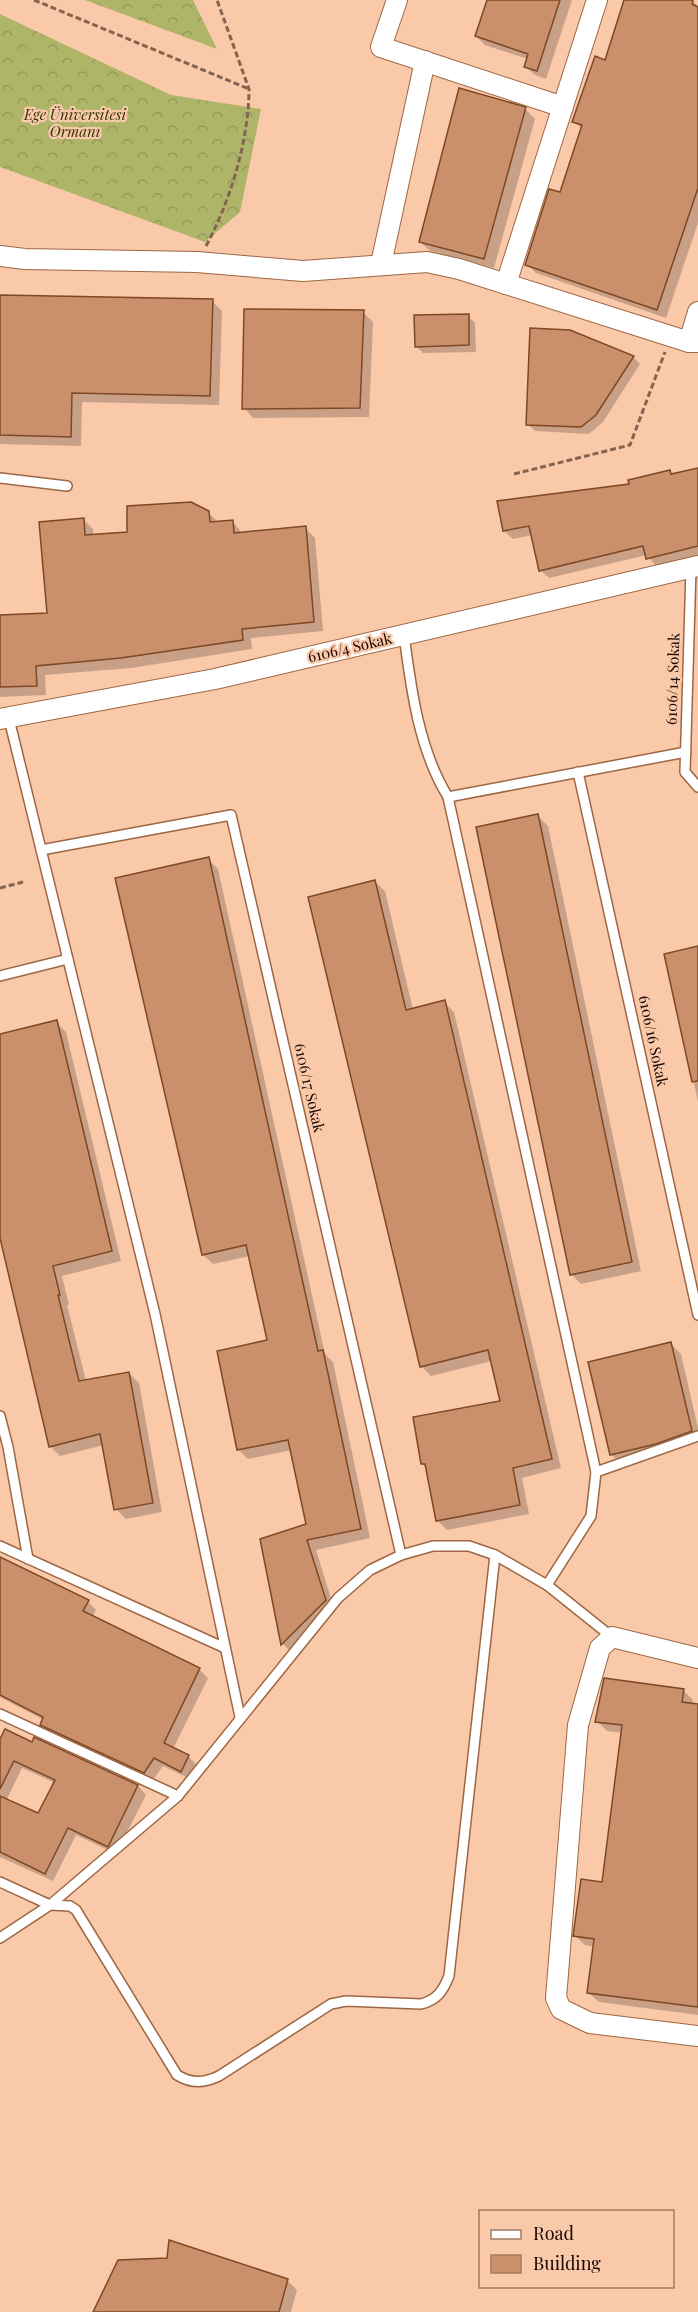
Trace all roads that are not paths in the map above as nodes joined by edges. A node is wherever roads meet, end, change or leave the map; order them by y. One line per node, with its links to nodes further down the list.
1 (397, 0): 3 (street)
2 (597, 0): 4 (street)
3 (425, 61): 4 (street); 6 (street)
4 (563, 107): 7 (street)
5 (0, 256): 6 (street)
6 (381, 264): 7 (street)
7 (506, 284): 9 (street)
8 (698, 312): 9 (street)
9 (686, 340)
10 (0, 478): 11 (lane)
11 (67, 486)
12 (694, 567): 13 (street, 6106/4 Sokak); 15 (lane, 6106/14 Sokak)
13 (404, 635): 14 (street, 6106/4 Sokak); 18 (lane)
14 (4, 719): 19 (lane)
15 (686, 752): 16 (lane); 17 (lane, 6106/14 Sokak)
16 (578, 772): 18 (lane); 22 (lane, 6106/16 Sokak)
17 (698, 787)
18 (448, 797): 25 (lane)
19 (41, 850): 20 (lane); 27 (lane, 6106/17 Sokak)
20 (68, 959): 21 (lane); 32 (lane)
21 (0, 976)
22 (698, 1315)
23 (0, 1416): 29 (lane)
24 (698, 1436): 25 (lane)
25 (596, 1472): 30 (lane)
26 (0, 1546): 29 (lane)
27 (401, 1555): 28 (lane); 35 (lane)
28 (495, 1555): 30 (lane); 38 (lane)
29 (28, 1559): 32 (lane)
30 (547, 1585): 31 (lane)
31 (612, 1637): 33 (street); 40 (street)
32 (225, 1648): 35 (lane)
33 (698, 1658)
34 (0, 1714): 36 (lane)
35 (240, 1717): 36 (lane)
36 (178, 1796): 38 (lane)
37 (0, 1882): 38 (lane)
38 (50, 1905): 39 (lane)
39 (0, 1938)
40 (698, 2036)

